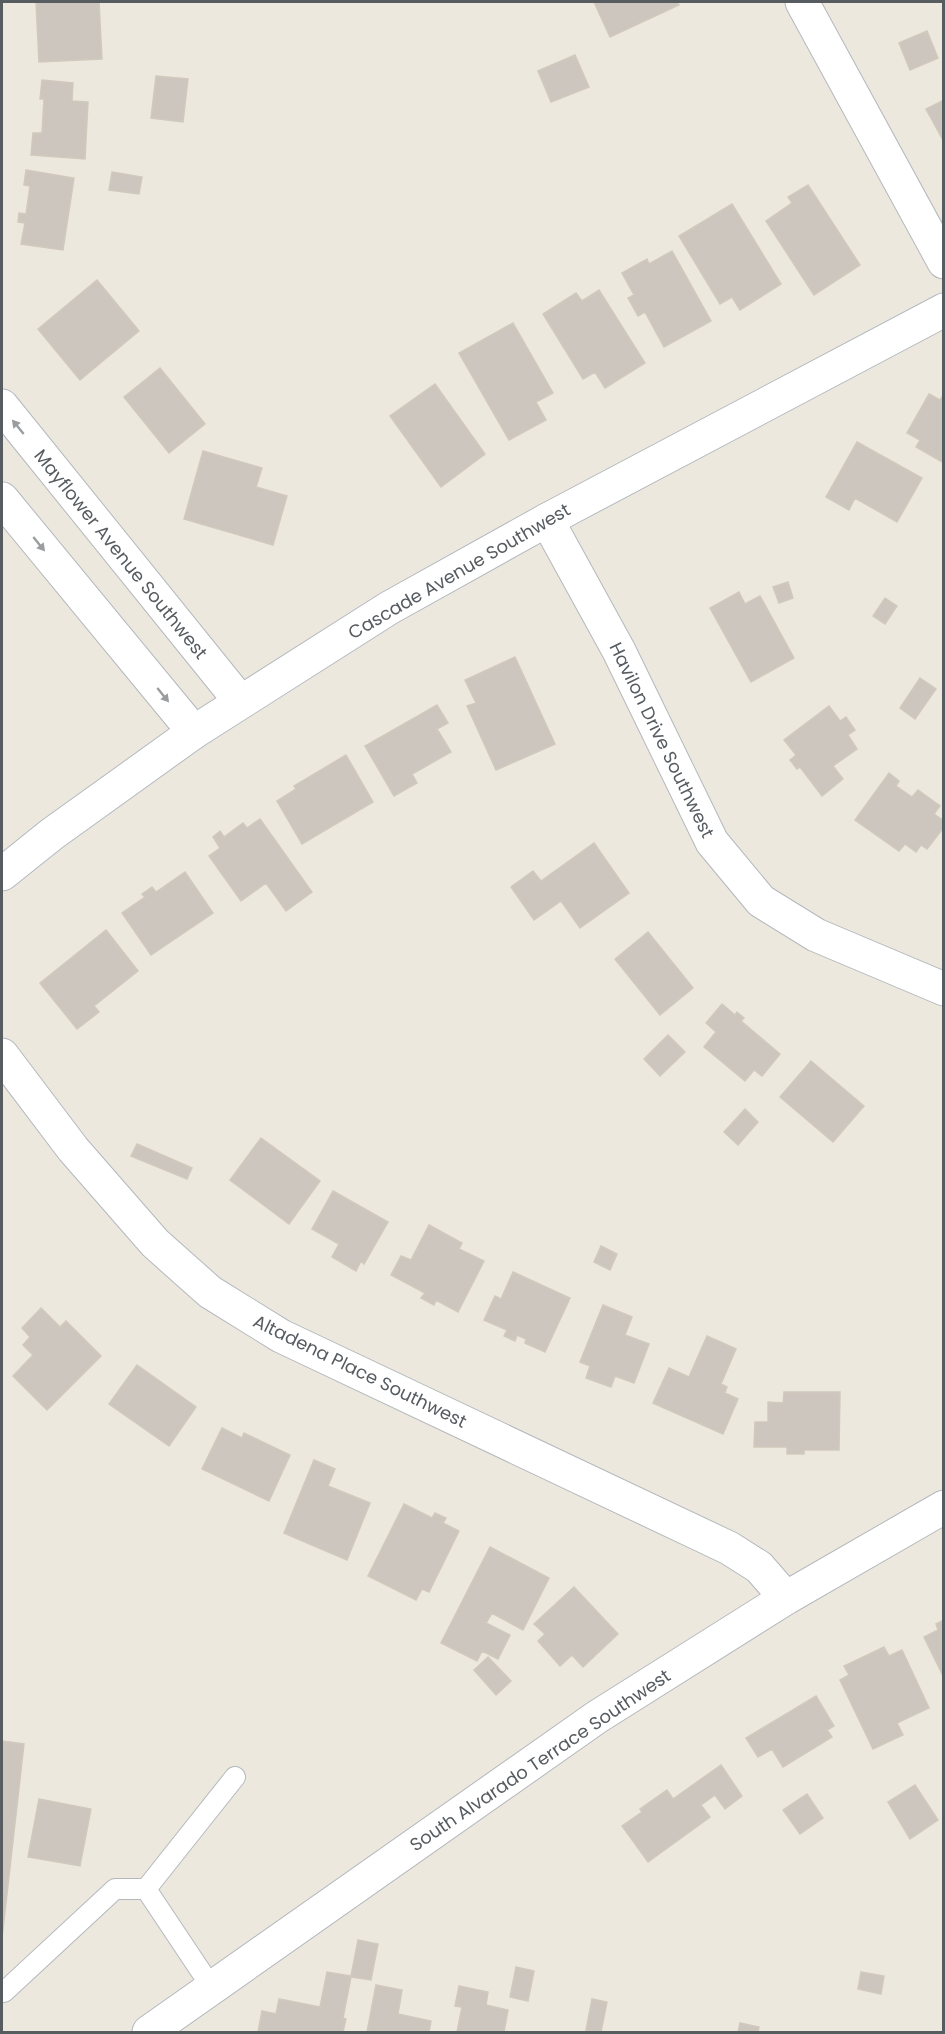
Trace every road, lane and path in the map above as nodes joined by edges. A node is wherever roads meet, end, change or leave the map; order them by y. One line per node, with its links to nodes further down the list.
1 (802, 2): 2 (street)
2 (944, 262)
3 (944, 310): 6 (street, Cascade Avenue Southwest)
4 (2, 406): 7 (street, Mayflower Avenue Southwest, one-way to 4)
5 (2, 499): 8 (street, one-way to 8)
6 (547, 520): 7 (street, Cascade Avenue Southwest); 10 (street, Havilon Drive Southwest)
7 (240, 701): 8 (street, Cascade Avenue Southwest)
8 (194, 732): 9 (street, Cascade Avenue Southwest)
9 (2, 874)
10 (944, 989)
11 (2, 1055): 13 (street, Altadena Place Southwest)
12 (944, 1507): 13 (street, South Alvarado Terrace Southwest)
13 (786, 1598): 16 (street, South Alvarado Terrace Southwest)
14 (235, 1777): 15 (lane)
15 (146, 1889): 16 (lane); 17 (lane)
16 (212, 1988): 18 (street, South Alvarado Terrace Southwest)
17 (2, 1992)
18 (149, 2032)

